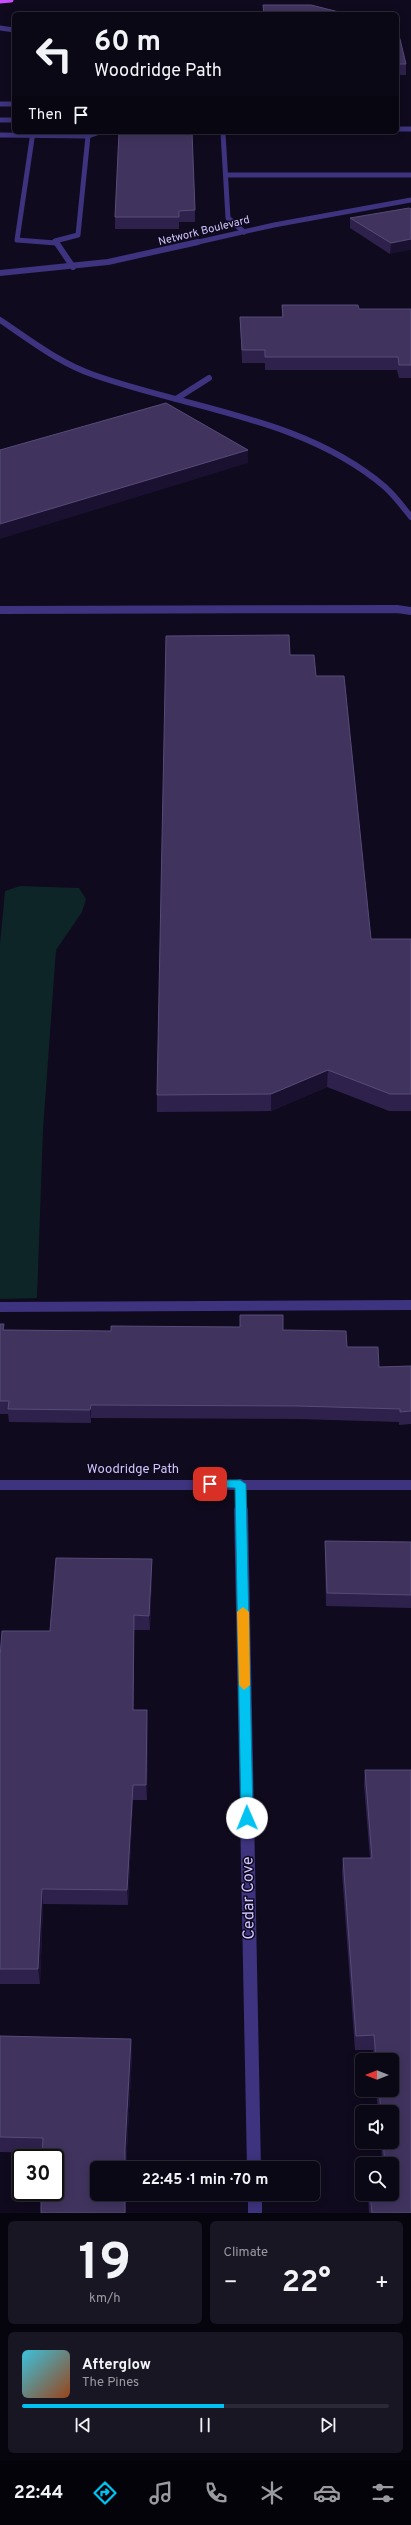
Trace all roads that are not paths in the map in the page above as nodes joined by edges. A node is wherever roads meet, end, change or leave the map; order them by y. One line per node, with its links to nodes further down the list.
1 (11, 0): 2 (main road)
2 (0, 1)
3 (0, 28): 4 (street)
4 (12, 30)
5 (0, 104): 6 (street)
6 (12, 104)
7 (0, 120): 8 (street)
8 (12, 120)
9 (399, 129): 10 (street)
10 (411, 129)
11 (33, 134): 14 (street); 15 (street); 20 (street)
12 (94, 134): 15 (street)
13 (223, 134): 16 (street)
14 (0, 135)
15 (88, 136): 20 (street)
16 (226, 175): 17 (street); 19 (street)
17 (411, 175)
18 (411, 200): 19 (street, Network Boulevard)
19 (244, 232): 21 (street, Network Boulevard)
20 (55, 241): 21 (street)
21 (73, 267): 22 (street, Network Boulevard)
22 (0, 273)
23 (0, 320): 25 (street)
24 (209, 378): 25 (street)
25 (176, 399): 26 (street)
26 (411, 517)
27 (0, 610): 28 (street)
28 (411, 611)
29 (411, 1304): 30 (street)
30 (0, 1307)
31 (240, 1484): 32 (street, Woodridge Path); 33 (street, Woodridge Path); 34 (street, Cedar Cove)
32 (0, 1485)
33 (411, 1485)
34 (254, 2161)
35 (255, 2201): 36 (street)
36 (255, 2213)

